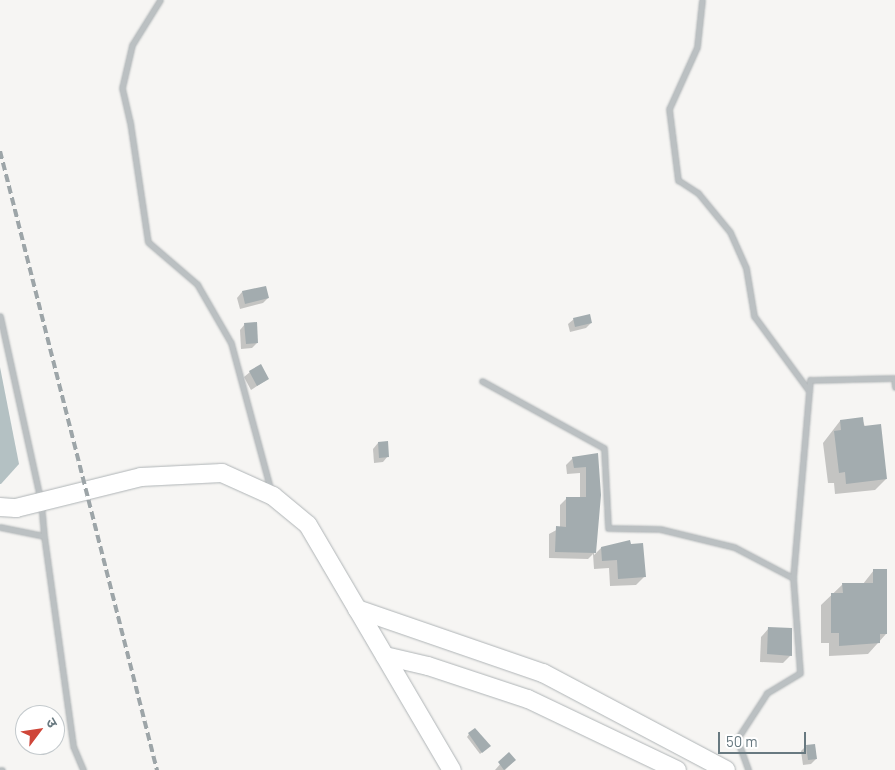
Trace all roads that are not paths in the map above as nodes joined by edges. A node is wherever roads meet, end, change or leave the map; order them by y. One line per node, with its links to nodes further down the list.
1 (160, 0): 7 (street)
2 (702, 0): 6 (street)
3 (0, 316): 8 (street)
4 (482, 381): 12 (street)
5 (895, 387): 6 (street)
6 (809, 391): 12 (street)
7 (273, 496): 8 (main road); 13 (main road)
8 (42, 502): 9 (main road); 11 (street)
9 (0, 507)
10 (0, 527): 11 (street)
11 (44, 536): 15 (street)
12 (793, 578): 19 (street)
13 (357, 608): 14 (main road); 18 (main road)
14 (384, 656): 16 (main road); 17 (main road)
15 (83, 770)
16 (452, 770)
17 (677, 770)
18 (726, 770)
19 (748, 770)

